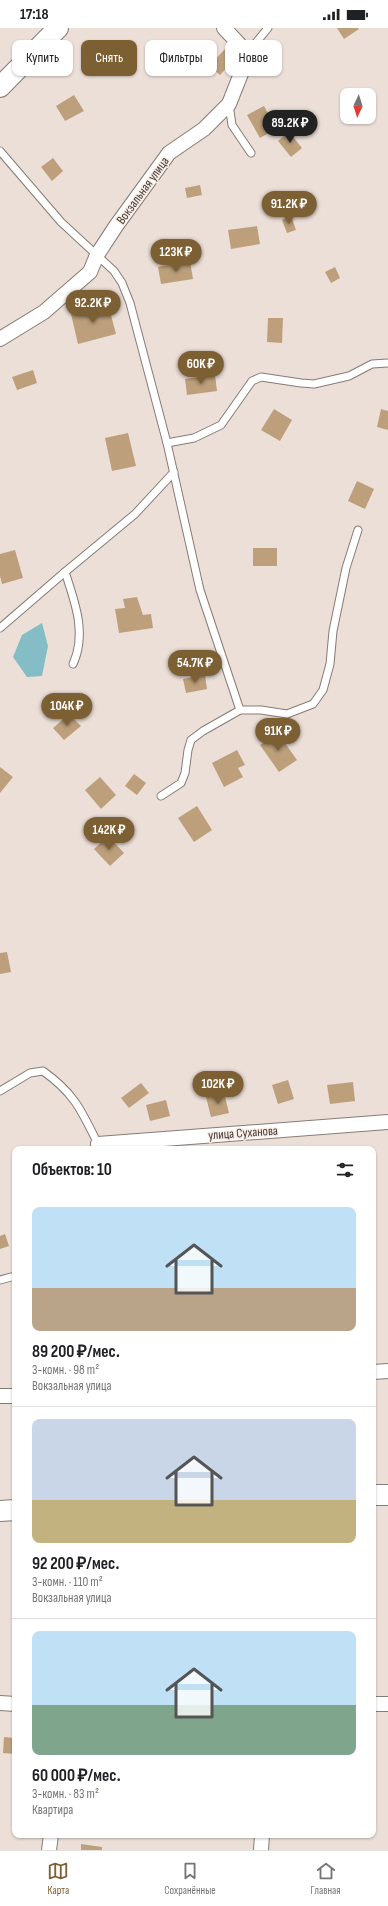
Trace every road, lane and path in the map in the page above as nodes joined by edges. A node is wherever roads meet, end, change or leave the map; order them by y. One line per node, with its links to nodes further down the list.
1 (58, 28): 7 (main road)
2 (224, 28): 4 (street)
3 (268, 28): 5 (lane)
4 (235, 40)
5 (258, 40)
6 (240, 76): 8 (street, Вокзальная улица)
7 (0, 87)
8 (228, 104): 10 (lane); 11 (street, Вокзальная улица)
9 (0, 151): 11 (lane)
10 (251, 153)
11 (98, 255): 12 (street, Вокзальная улица); 14 (lane)
12 (0, 339)
13 (388, 363): 14 (lane)
14 (167, 443): 15 (lane)
15 (174, 472): 17 (lane); 20 (lane)
16 (358, 530): 20 (lane)
17 (65, 572): 18 (lane); 19 (lane)
18 (0, 628)
19 (73, 664)
20 (240, 710): 21 (lane)
21 (161, 796)
22 (0, 1091): 24 (lane)
23 (388, 1122): 25 (street, улица Суханова)
24 (98, 1146)
25 (110, 1146)
26 (12, 1277): 27 (lane)
27 (0, 1280)
28 (388, 1371): 29 (street)
29 (376, 1372)
30 (0, 1396): 31 (street)
31 (12, 1396)
32 (388, 1495): 33 (main road)
33 (376, 1496)
34 (0, 1510): 35 (main road)
35 (12, 1510)
36 (0, 1703): 37 (street)
37 (12, 1704)
38 (376, 1704): 39 (street)
39 (388, 1704)
40 (51, 1838): 42 (street)
41 (262, 1838): 43 (street)
42 (49, 1850)
43 (261, 1850)

